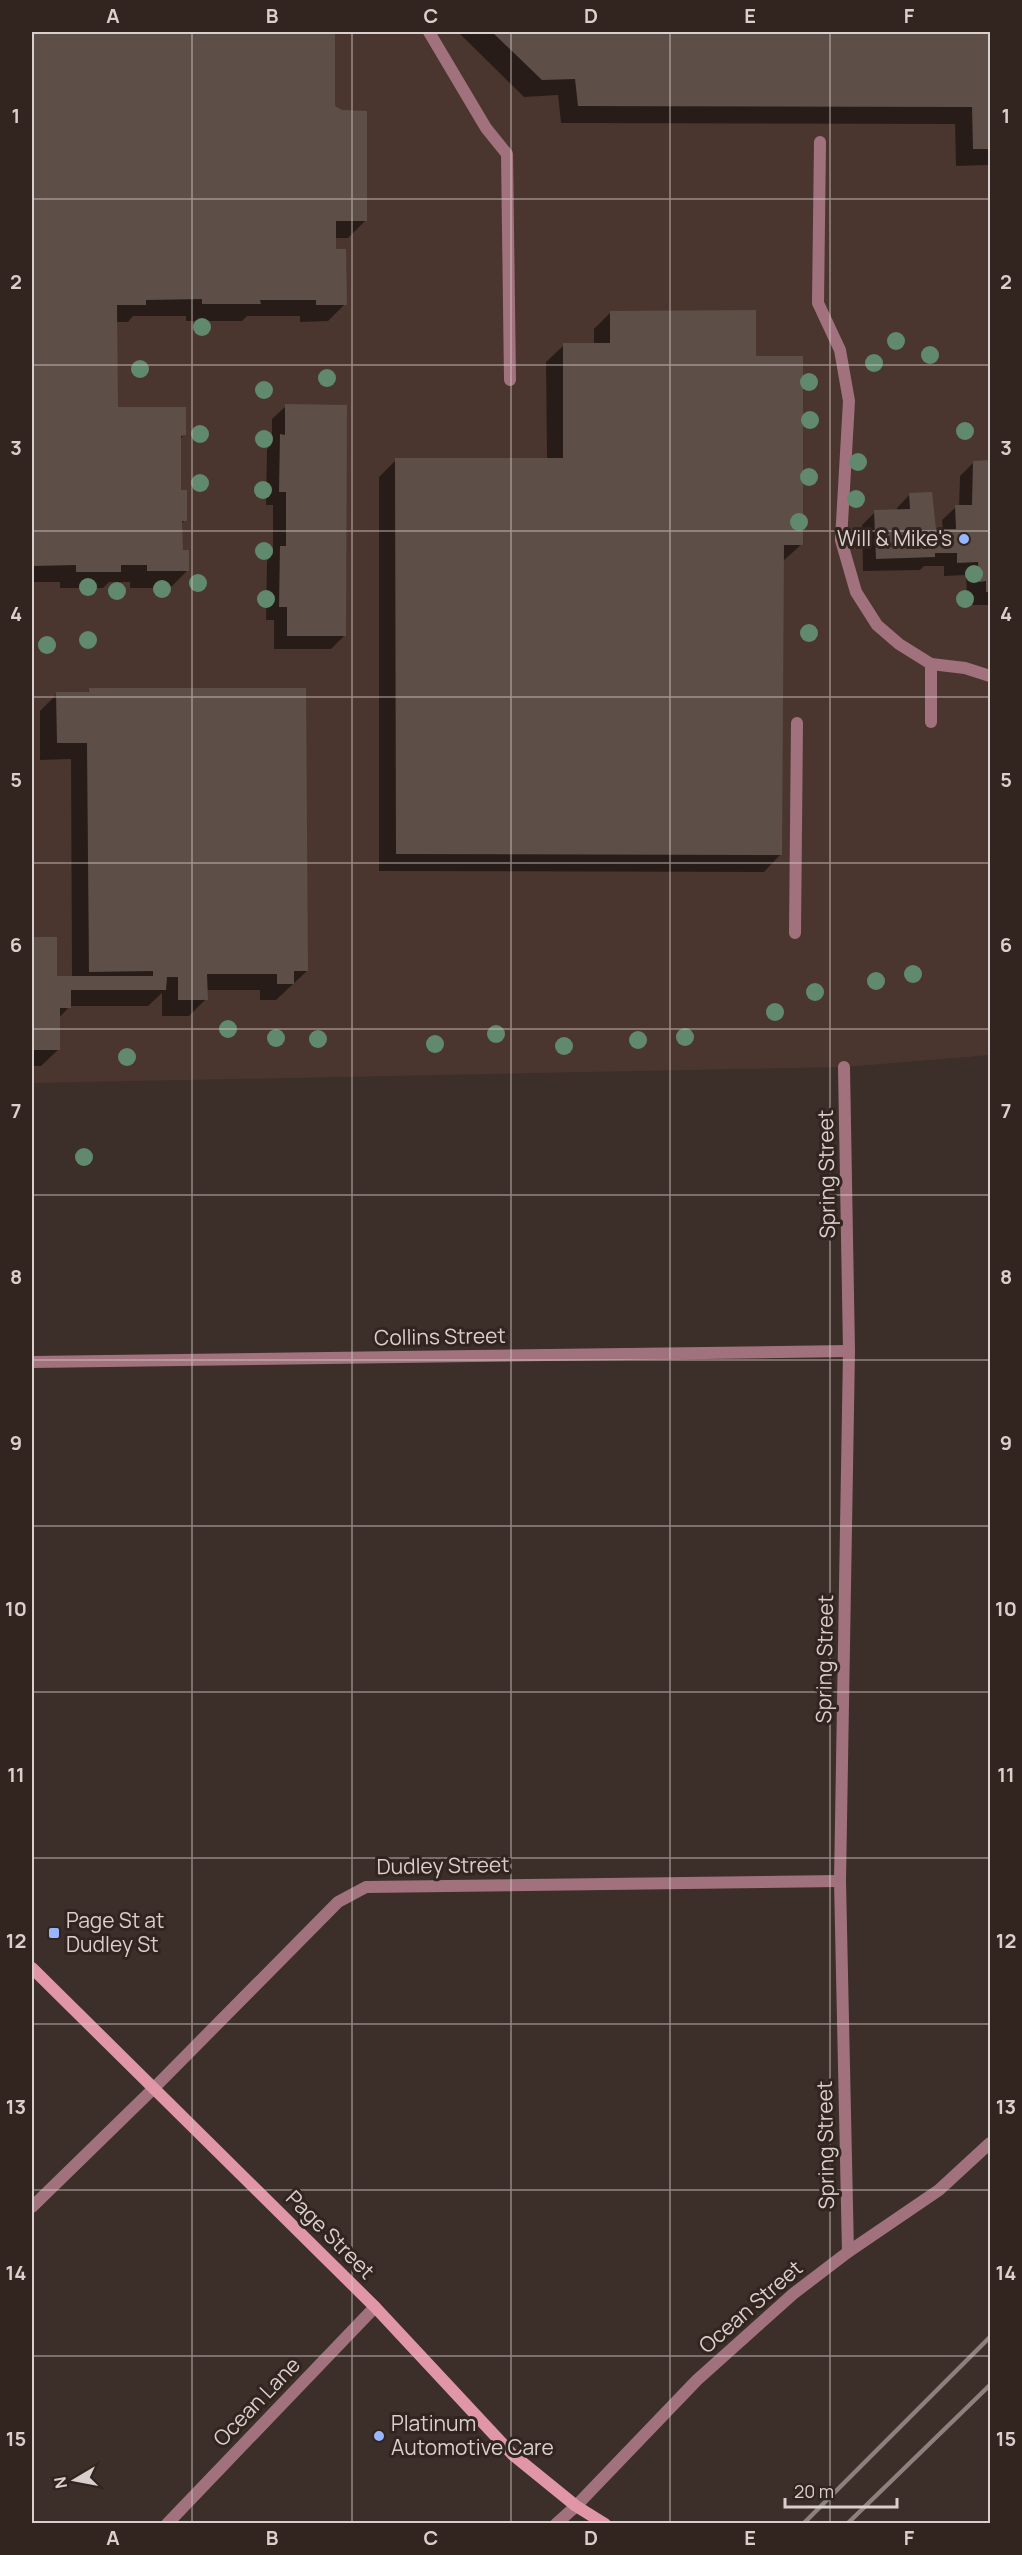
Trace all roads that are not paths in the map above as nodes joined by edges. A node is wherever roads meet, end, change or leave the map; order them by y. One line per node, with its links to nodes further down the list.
1 (429, 32): 3 (street)
2 (820, 142): 4 (street)
3 (510, 380)
4 (931, 664): 5 (street); 6 (street)
5 (990, 676)
6 (932, 722)
7 (797, 723): 8 (street)
8 (795, 933)
9 (844, 1067): 10 (street, Spring Street)
10 (849, 1351): 11 (street, Collins Street); 12 (street, Spring Street)
11 (32, 1362)
12 (840, 1881): 14 (street, Dudley Street); 17 (street, Spring Street)
13 (32, 1968): 14 (main road, Page Street)
14 (154, 2088): 16 (street, Dudley Street); 18 (main road, Page Street)
15 (990, 2143): 17 (street, Ocean Street)
16 (32, 2207)
17 (848, 2252): 19 (street, Ocean Street)
18 (375, 2307): 19 (main road, Page Street); 20 (street, Ocean Lane)
19 (576, 2506): 21 (street, Ocean Street); 22 (main road, Page Street)
20 (167, 2523)
21 (556, 2523)
22 (605, 2523)

